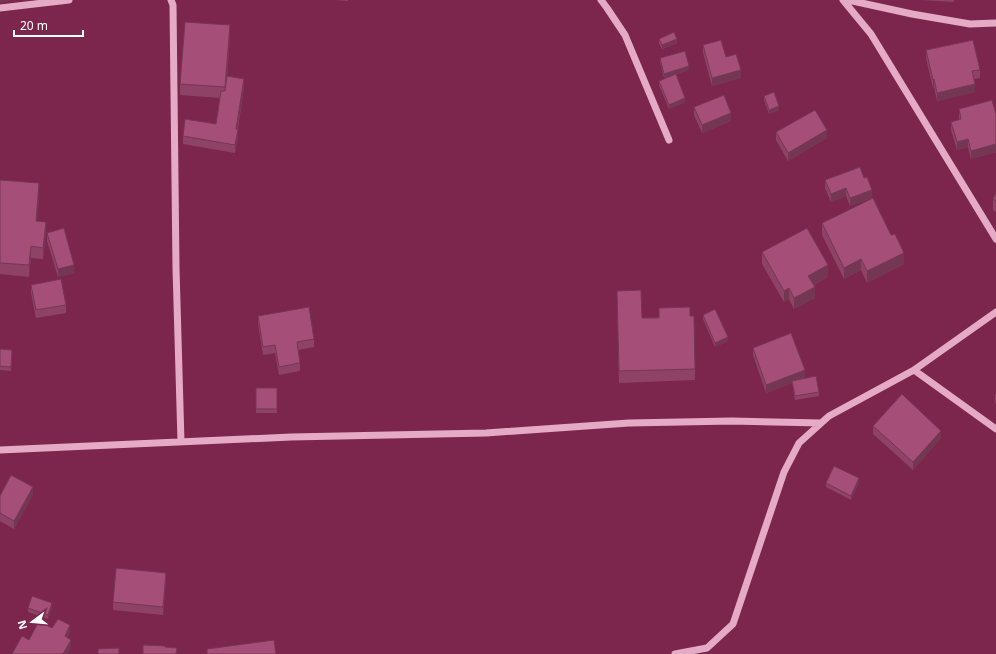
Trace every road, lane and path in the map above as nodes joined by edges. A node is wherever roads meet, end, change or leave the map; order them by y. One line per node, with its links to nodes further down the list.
1 (69, 0): 6 (street)
2 (171, 0): 14 (street)
3 (601, 0): 8 (street)
4 (843, 0): 9 (street)
5 (848, 0): 7 (street)
6 (0, 8)
7 (996, 23)
8 (669, 140)
9 (996, 239)
10 (996, 312): 11 (street)
11 (914, 370): 12 (street); 13 (street)
12 (821, 423): 14 (street); 16 (street)
13 (996, 429)
14 (181, 442): 15 (street)
15 (0, 450)
16 (698, 652): 17 (street)
17 (676, 654)

